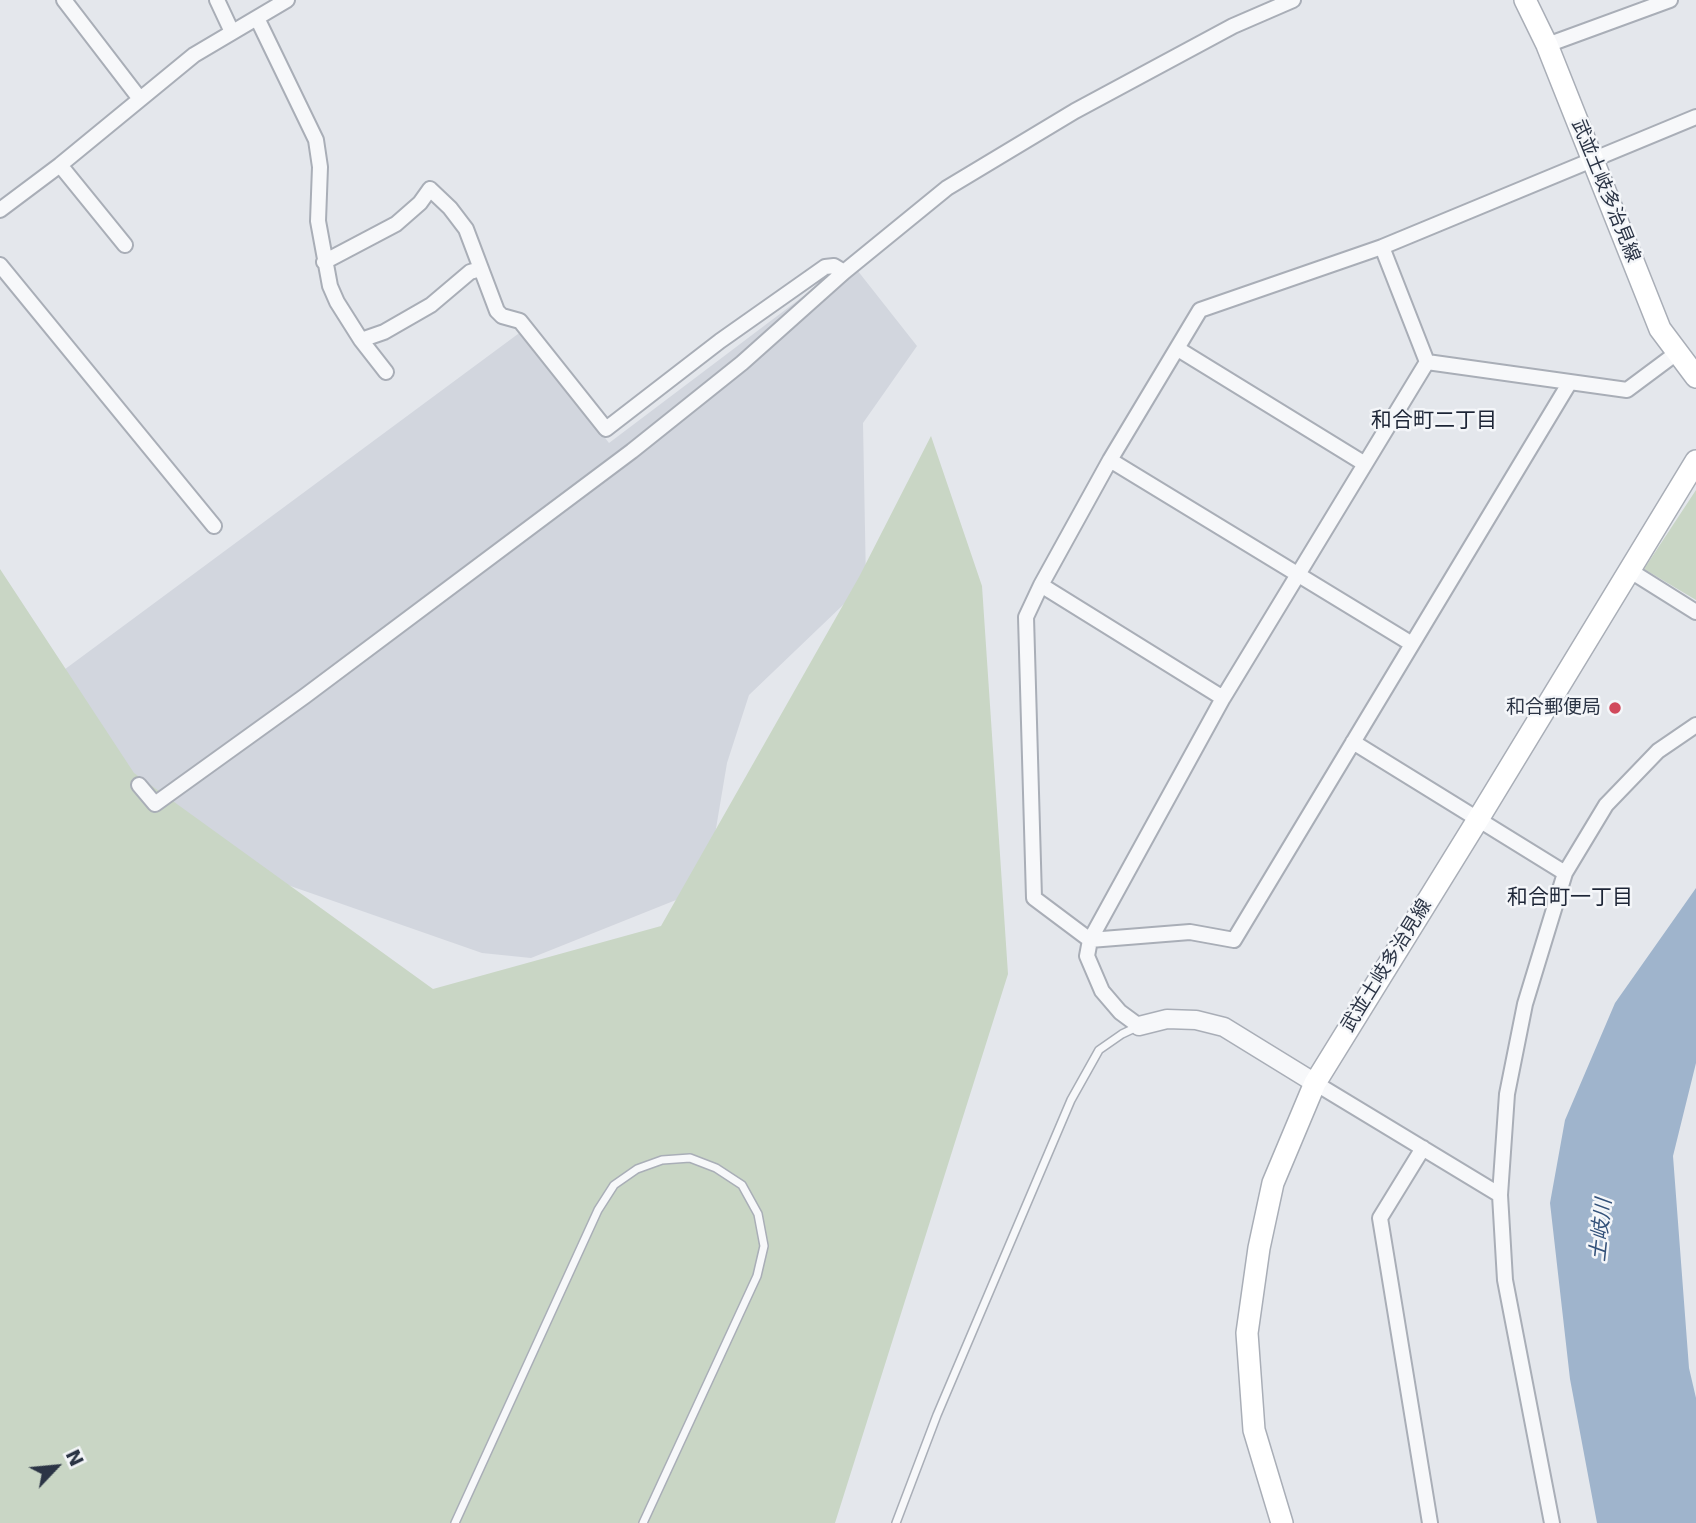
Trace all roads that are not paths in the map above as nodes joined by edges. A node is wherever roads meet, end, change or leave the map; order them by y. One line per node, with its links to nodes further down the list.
1 (64, 0): 10 (street)
2 (217, 0): 8 (street)
3 (287, 0): 7 (street)
4 (1293, 0): 20 (street)
5 (1525, 0): 9 (main road, 武並土岐多治見線)
6 (1670, 0): 9 (street)
7 (257, 18): 8 (street); 17 (street)
8 (232, 32): 10 (street)
9 (1547, 45): 12 (main road, 武並土岐多治見線)
10 (140, 99): 13 (street)
11 (1696, 117): 12 (street)
12 (1592, 158): 16 (street); 23 (main road, 武並土岐多治見線)
13 (60, 165): 14 (street); 15 (street)
14 (0, 209)
15 (125, 245)
16 (1382, 247): 22 (street); 24 (street)
17 (324, 262): 19 (street); 21 (street)
18 (0, 265): 31 (street)
19 (480, 269): 20 (street); 21 (street)
20 (844, 272): 40 (street)
21 (361, 340): 25 (street)
22 (1178, 349): 28 (street); 30 (street)
23 (1678, 352): 26 (main road, 武並土岐多治見線); 27 (street)
24 (1427, 362): 27 (street); 30 (street)
25 (386, 372)
26 (1696, 377)
27 (1570, 382): 36 (street)
28 (1110, 460): 33 (street); 34 (street)
29 (1696, 461): 32 (main road, 武並土岐多治見線)
30 (1365, 464): 33 (street)
31 (214, 526)
32 (1629, 570): 35 (street); 41 (main road, 武並土岐多治見線)
33 (1298, 575): 36 (street); 37 (street)
34 (1041, 585): 37 (street); 43 (street)
35 (1696, 612)
36 (1412, 644): 39 (street)
37 (1223, 698): 43 (street)
38 (1696, 724): 42 (street)
39 (1353, 742): 41 (street); 43 (street)
40 (139, 785)
41 (1478, 821): 42 (street); 45 (main road, 武並土岐多治見線)
42 (1565, 873): 47 (street)
43 (1090, 940): 44 (street)
44 (1139, 1026): 45 (street); 50 (lane)
45 (1315, 1083): 46 (street); 51 (main road, 武並土岐多治見線)
46 (1423, 1148): 47 (street); 52 (street)
47 (1500, 1195): 53 (street)
48 (455, 1523): 49 (lane)
49 (643, 1523)
50 (896, 1523)
51 (1282, 1523)
52 (1430, 1523)
53 (1552, 1523)

